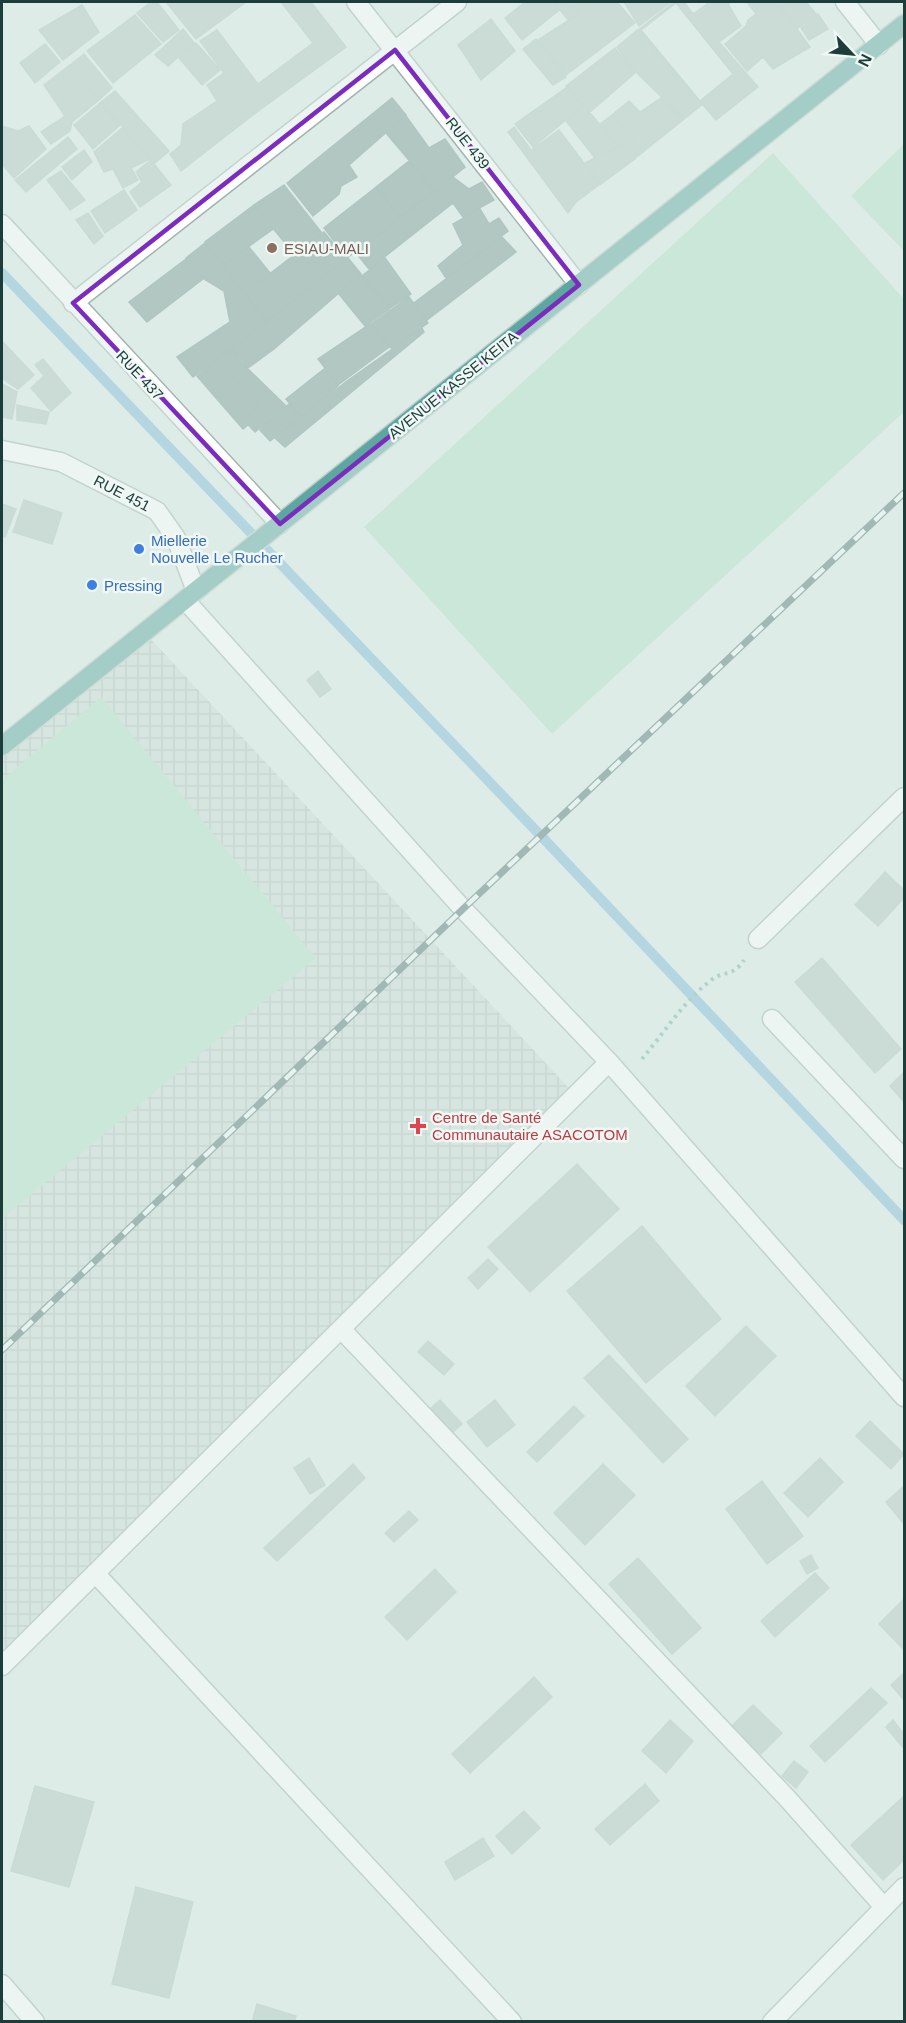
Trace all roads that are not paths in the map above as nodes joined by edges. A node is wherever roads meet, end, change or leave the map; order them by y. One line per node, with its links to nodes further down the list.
1 (356, 2): 6 (street, RUE 439)
2 (457, 2): 6 (street)
3 (845, 2): 5 (street)
4 (904, 24): 5 (main road, AVENUE KASSE KEITA)
5 (879, 45): 8 (main road, AVENUE KASSE KEITA)
6 (394, 50): 8 (street, RUE 439); 9 (street)
7 (2, 224): 9 (street, RUE 437)
8 (579, 285): 11 (main road, AVENUE KASSE KEITA)
9 (73, 303): 11 (street, RUE 437)
10 (2, 450): 12 (street, RUE 451)
11 (280, 524): 12 (main road, AVENUE KASSE KEITA)
12 (191, 596): 13 (main road, AVENUE KASSE KEITA); 17 (street)
13 (2, 746)
14 (904, 797): 15 (street)
15 (758, 939)
16 (772, 1018): 18 (street)
17 (609, 1062): 19 (street); 20 (street)
18 (904, 1159)
19 (341, 1329): 21 (street); 24 (street)
20 (904, 1397)
21 (96, 1573): 22 (street); 27 (street)
22 (2, 1666)
23 (904, 1887): 24 (street)
24 (884, 1907): 28 (street)
25 (2, 1984): 26 (street)
26 (35, 2022)
27 (512, 2022)
28 (772, 2022)

